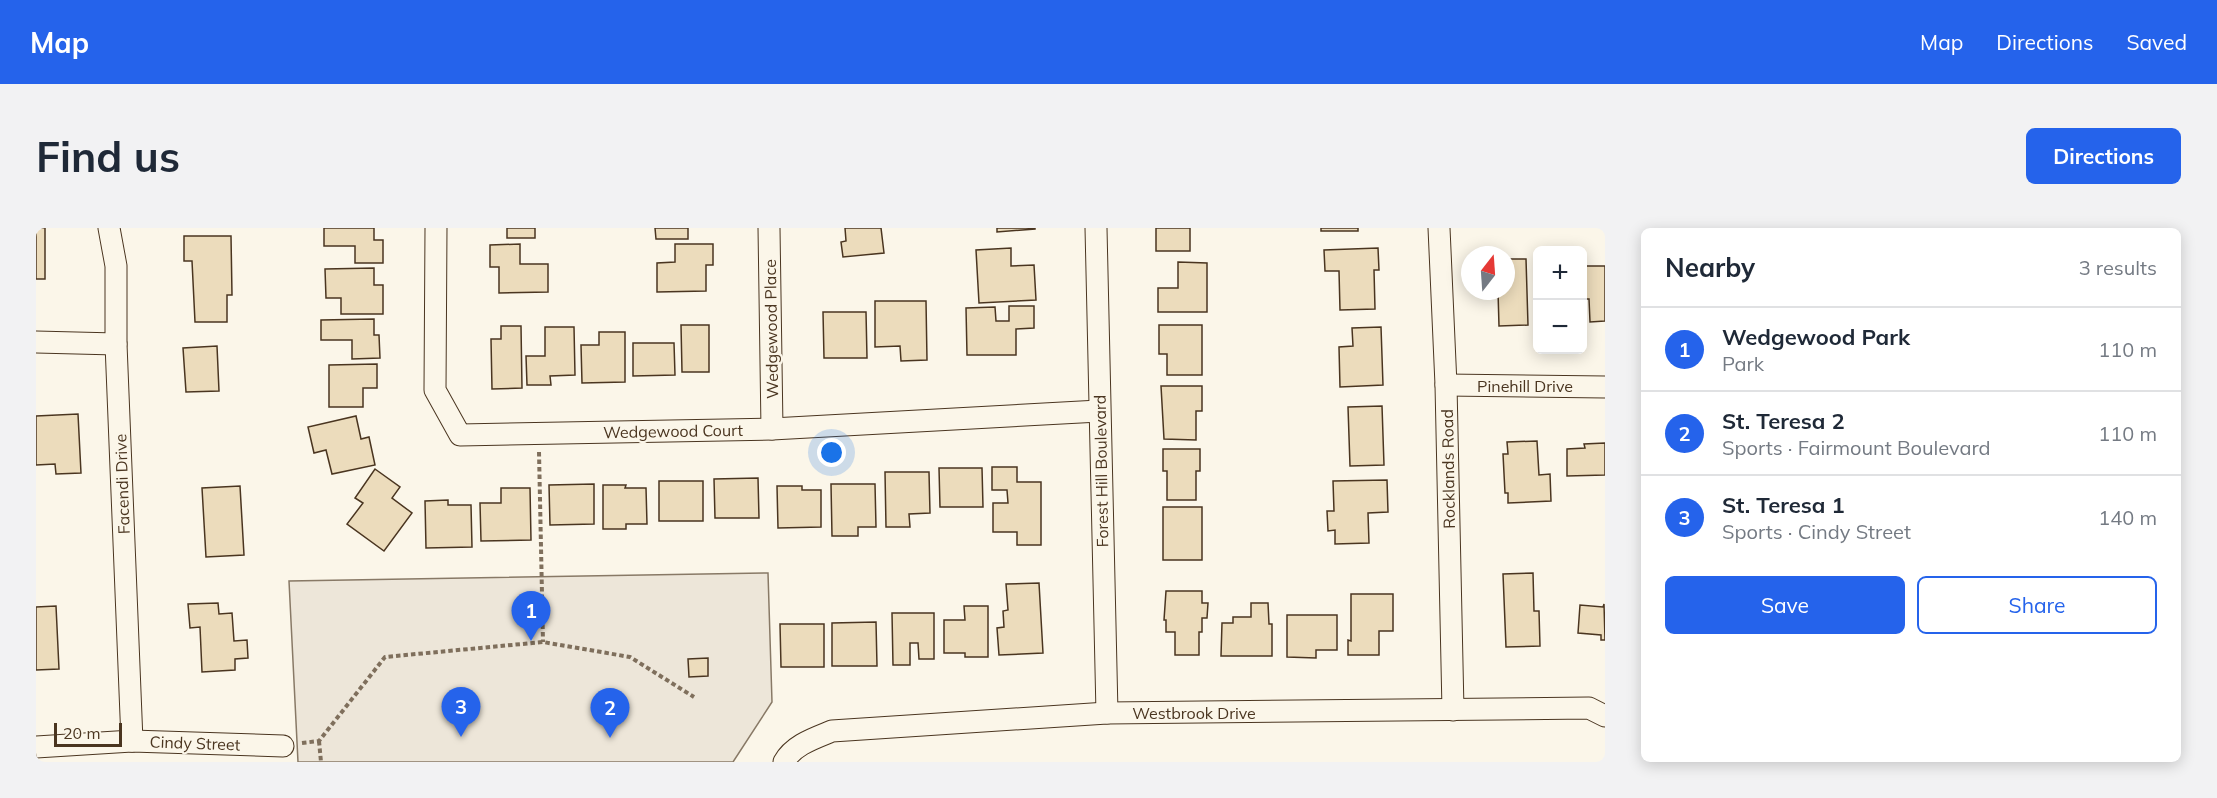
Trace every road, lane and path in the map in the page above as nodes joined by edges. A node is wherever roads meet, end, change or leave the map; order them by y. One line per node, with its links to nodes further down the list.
1 (109, 228): 7 (street, Facendi Drive)
2 (436, 228): 12 (street, Wedgewood Court)
3 (769, 228): 11 (street, Wedgewood Place)
4 (1096, 228): 10 (street, Forest Hill Boulevard)
5 (1439, 228): 8 (street, Rocklands Road)
6 (36, 342): 7 (street)
7 (116, 344): 18 (street, Facendi Drive)
8 (1446, 385): 9 (street, Pinehill Drive); 15 (street, Rocklands Road)
9 (1605, 387)
10 (1100, 411): 11 (street, Wedgewood Court); 16 (street, Forest Hill Boulevard)
11 (772, 429): 12 (street, Wedgewood Court)
12 (539, 434): 13 (path)
13 (543, 642): 14 (path); 19 (path)
14 (694, 697)
15 (1454, 711): 16 (street, Westbrook Drive); 17 (street, Westbrook Drive)
16 (1107, 713): 22 (street, Westbrook Drive)
17 (1605, 716)
18 (132, 741): 20 (street, Cindy Street); 21 (street, Cindy Street)
19 (319, 741): 20 (path); 23 (path)
20 (283, 746)
21 (36, 747)
22 (786, 759)
23 (321, 762)

